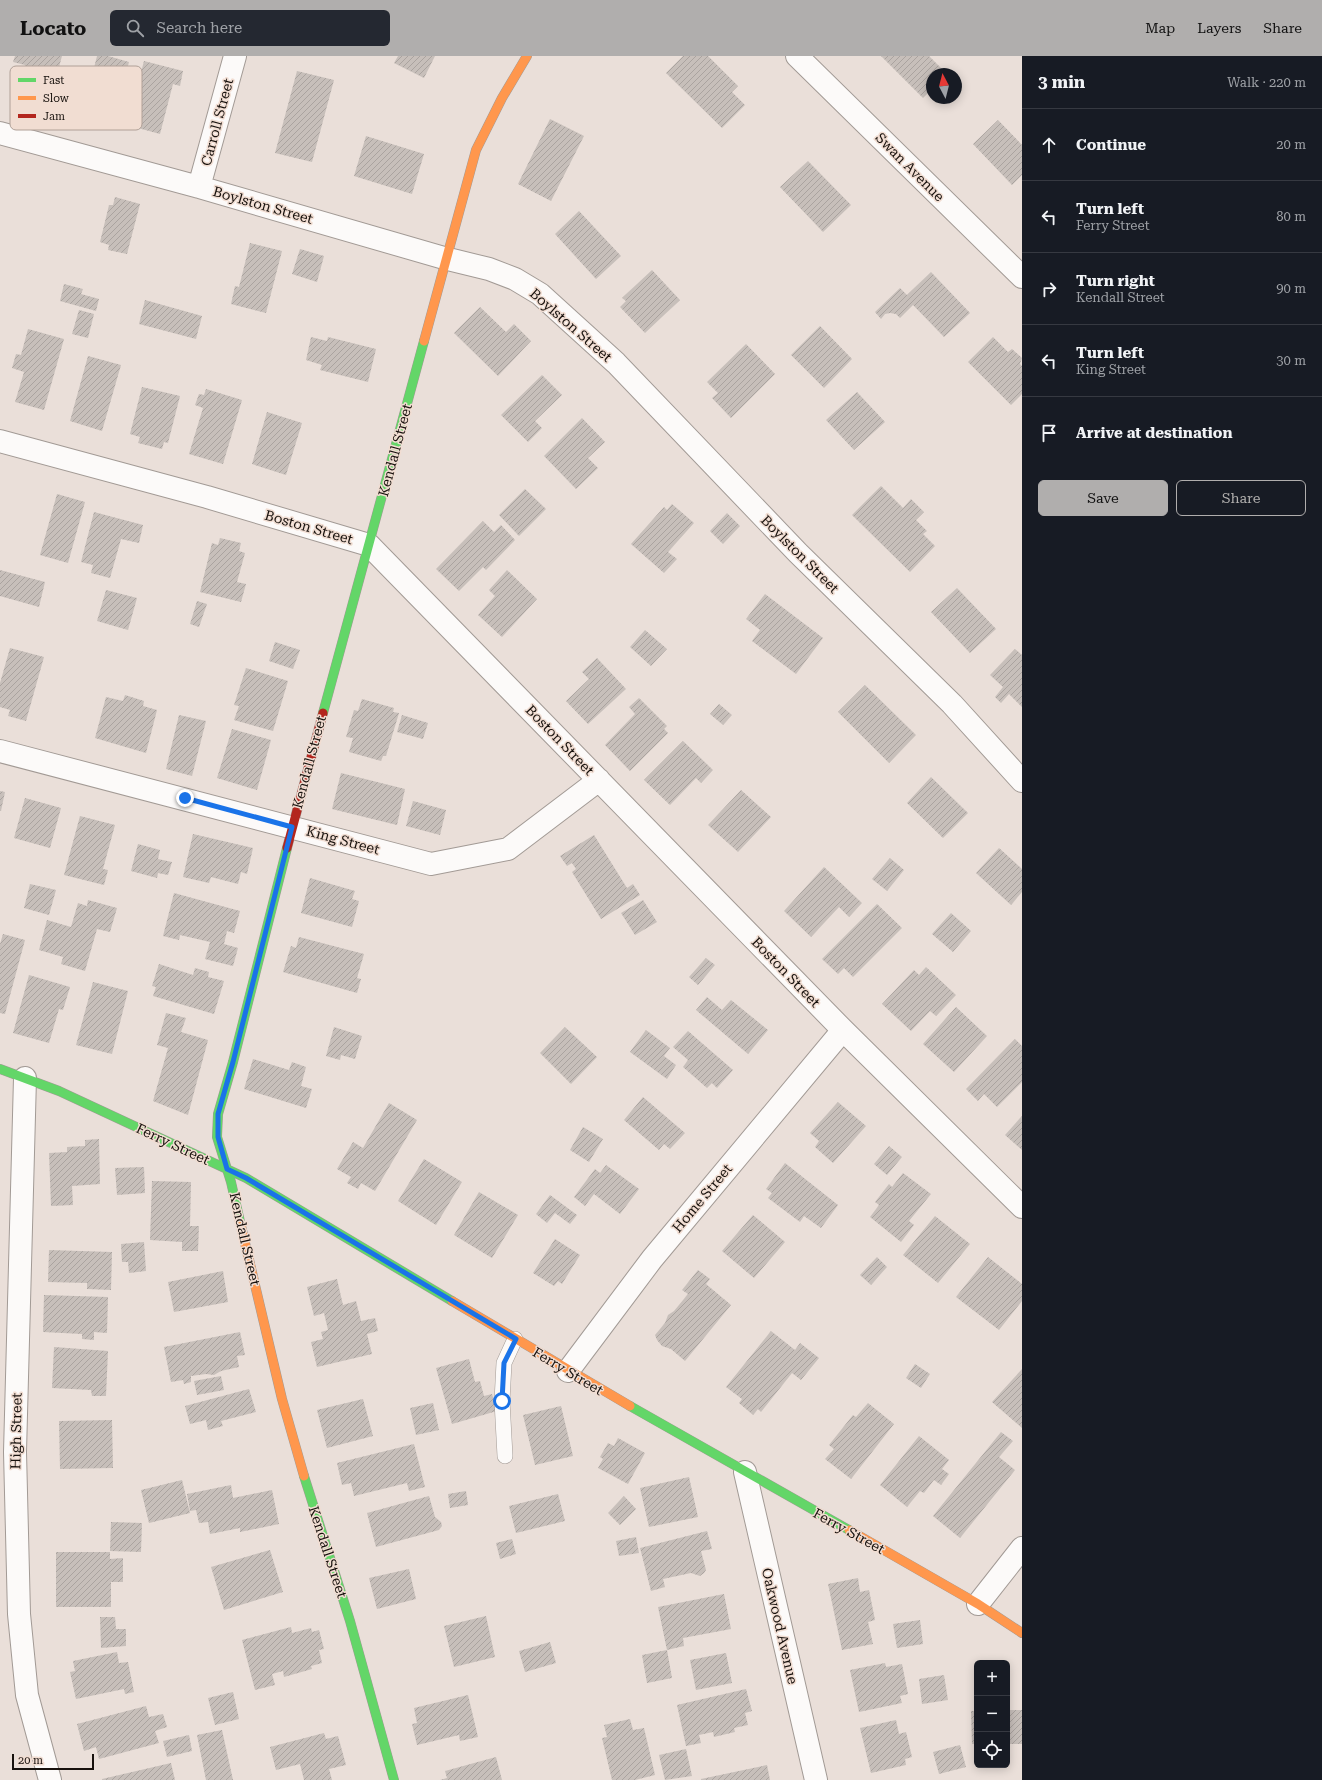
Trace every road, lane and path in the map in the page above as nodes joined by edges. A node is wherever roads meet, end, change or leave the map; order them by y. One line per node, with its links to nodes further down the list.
1 (235, 56): 5 (street, Carroll Street)
2 (527, 56): 6 (street, Kendall Street)
3 (797, 56): 7 (street, Swan Avenue)
4 (0, 133): 5 (street, Boylston Street)
5 (199, 187): 6 (street, Boylston Street)
6 (446, 258): 9 (street, Kendall Street); 12 (street, Boylston Street)
7 (1022, 277)
8 (0, 441): 9 (street, Boston Street)
9 (369, 545): 11 (street, Boston Street); 13 (street, Kendall Street)
10 (0, 752): 13 (street, King Street)
11 (599, 780): 13 (street, King Street); 14 (street, Boston Street)
12 (1022, 781)
13 (292, 827): 17 (street, Kendall Street)
14 (843, 1030): 18 (street, Boston Street); 20 (street, Home Street)
15 (0, 1069): 16 (street, Ferry Street)
16 (25, 1078): 17 (street, Ferry Street); 24 (street, High Street)
17 (227, 1169): 19 (street, Ferry Street); 28 (street, Kendall Street)
18 (1022, 1207)
19 (516, 1339): 20 (street, Ferry Street); 21 (lane)
20 (568, 1370): 22 (street, Ferry Street)
21 (505, 1456)
22 (745, 1472): 25 (street, Ferry Street); 29 (street, Oakwood Avenue)
23 (1022, 1548): 25 (street)
24 (9, 1592): 27 (street, High Street)
25 (978, 1604): 26 (street, Ferry Street)
26 (1022, 1632)
27 (50, 1780)
28 (394, 1780)
29 (816, 1780)

